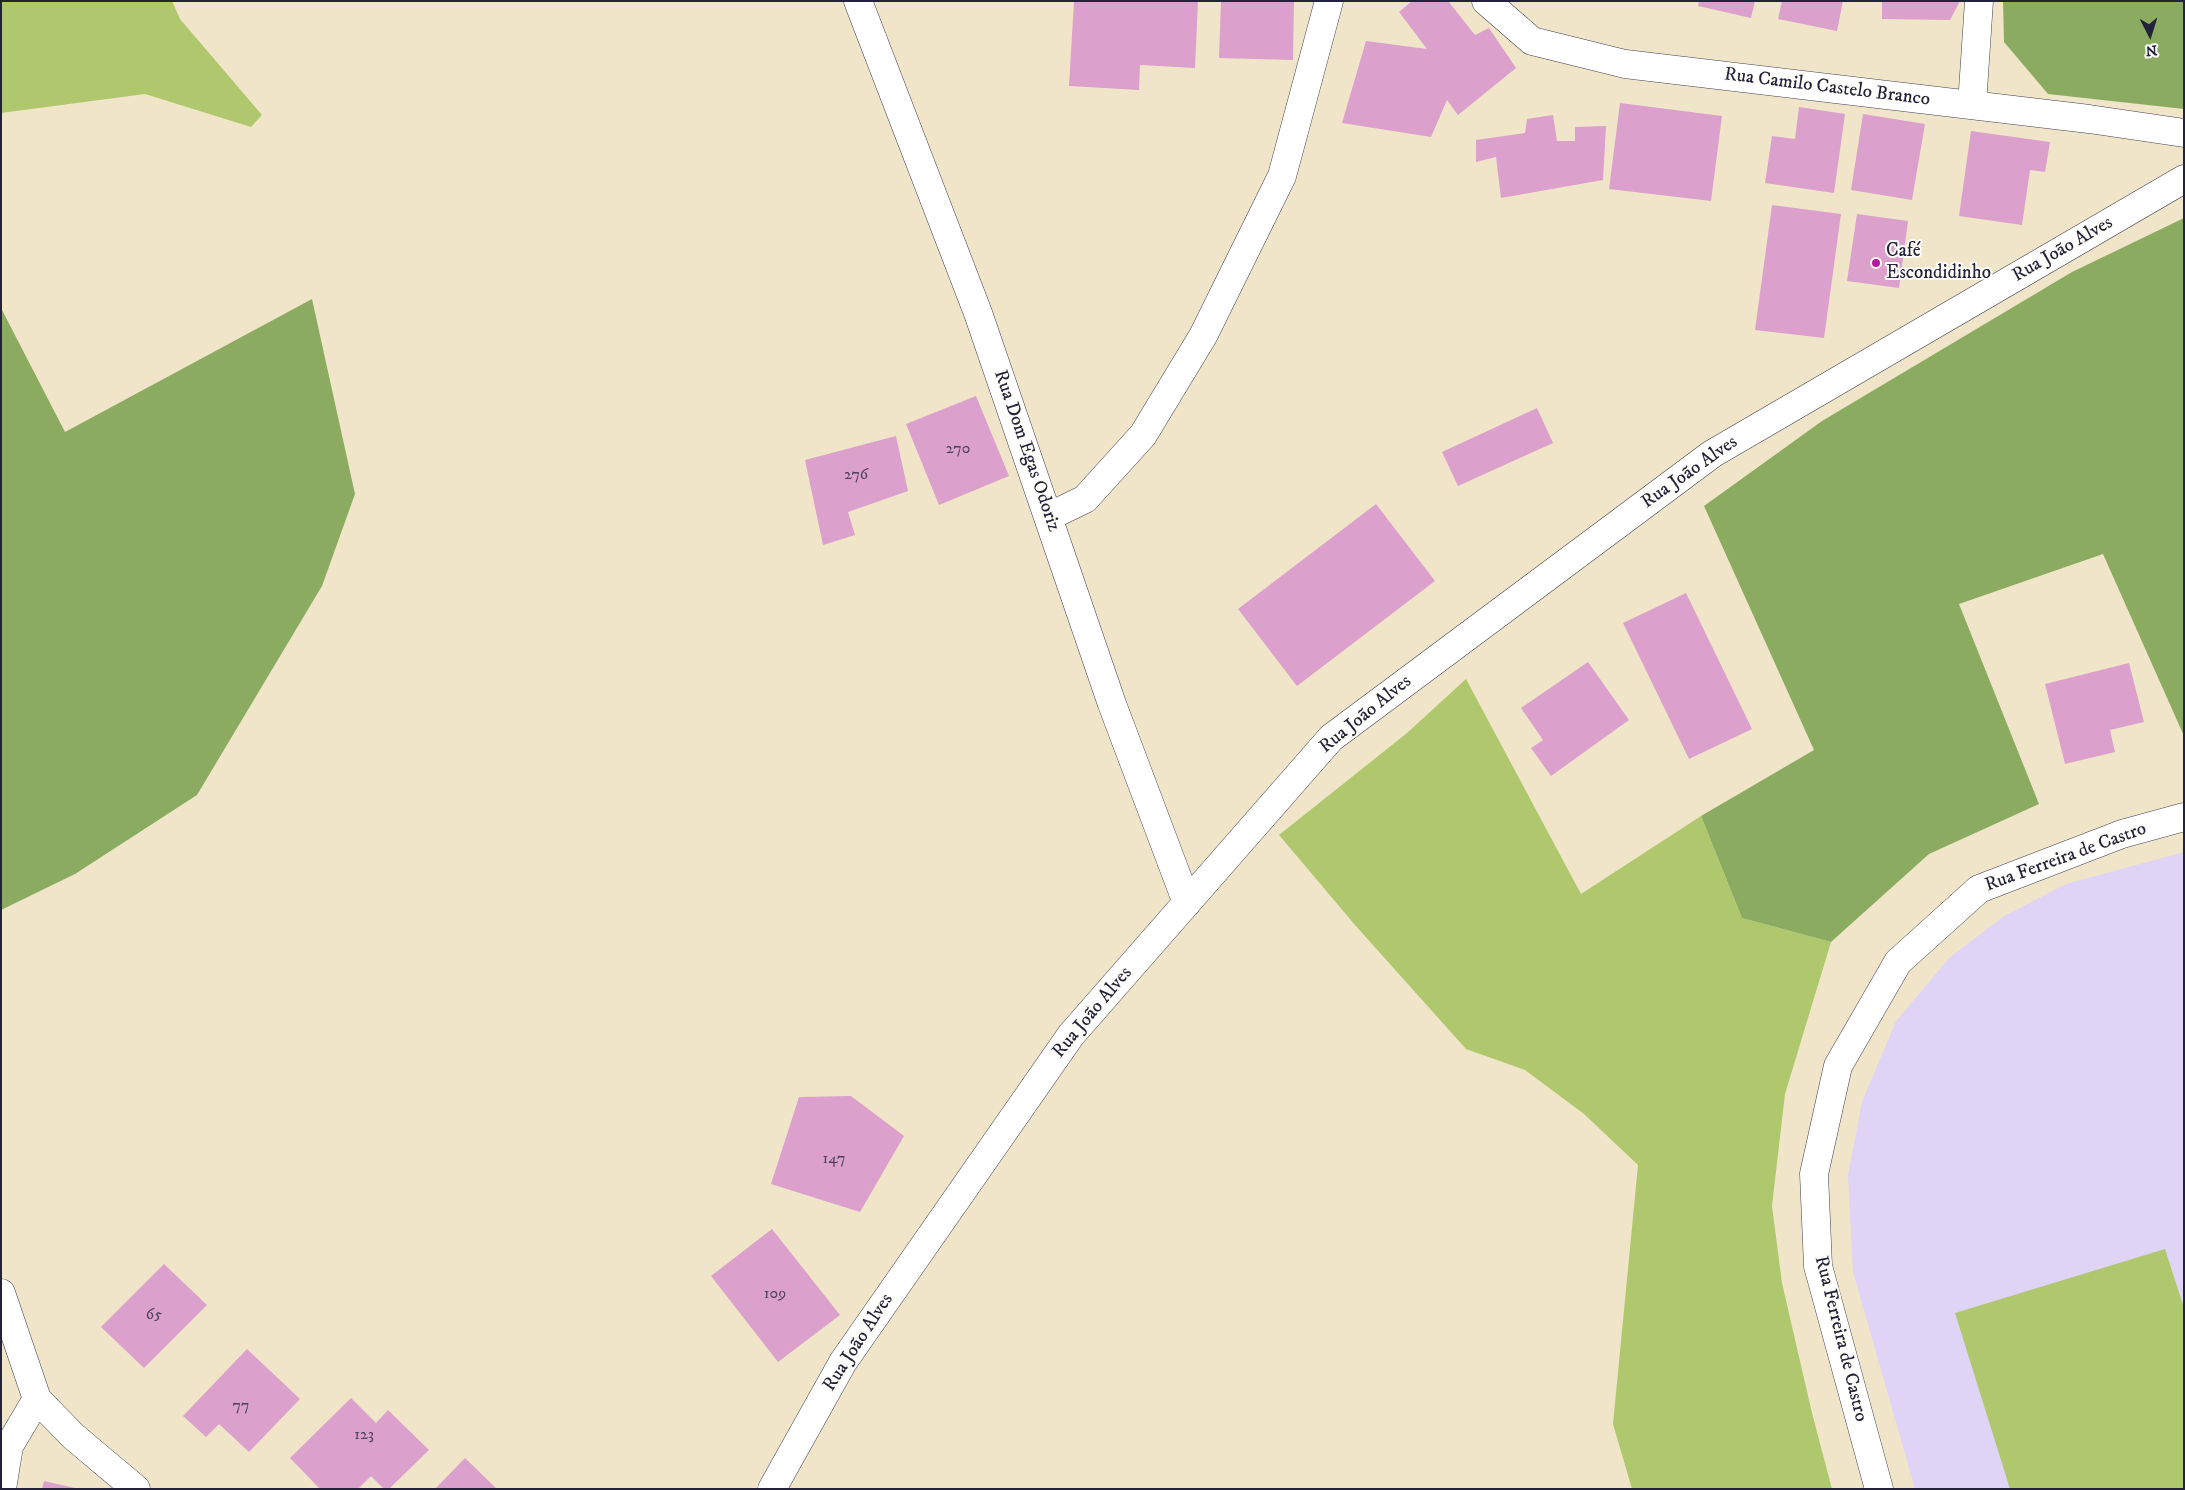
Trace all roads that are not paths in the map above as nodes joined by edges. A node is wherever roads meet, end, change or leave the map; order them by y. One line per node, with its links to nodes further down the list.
1 (858, 1): 8 (street, Rua Dom Egas Odoriz)
2 (1329, 1): 8 (street)
3 (1486, 1): 5 (street, Rua Camilo Castelo Branco)
4 (1979, 1): 5 (street)
5 (1972, 105): 6 (street, Rua Camilo Castelo Branco)
6 (2184, 133)
7 (2184, 179): 10 (street, Rua João Alves)
8 (1048, 517): 10 (street, Rua Dom Egas Odoriz)
9 (2184, 817): 16 (street, Rua Ferreira de Castro)
10 (1187, 903): 15 (street, Rua João Alves)
11 (1, 1293): 12 (street)
12 (37, 1399): 13 (street); 14 (street)
13 (2, 1489)
14 (136, 1489)
15 (772, 1489)
16 (1879, 1489)

